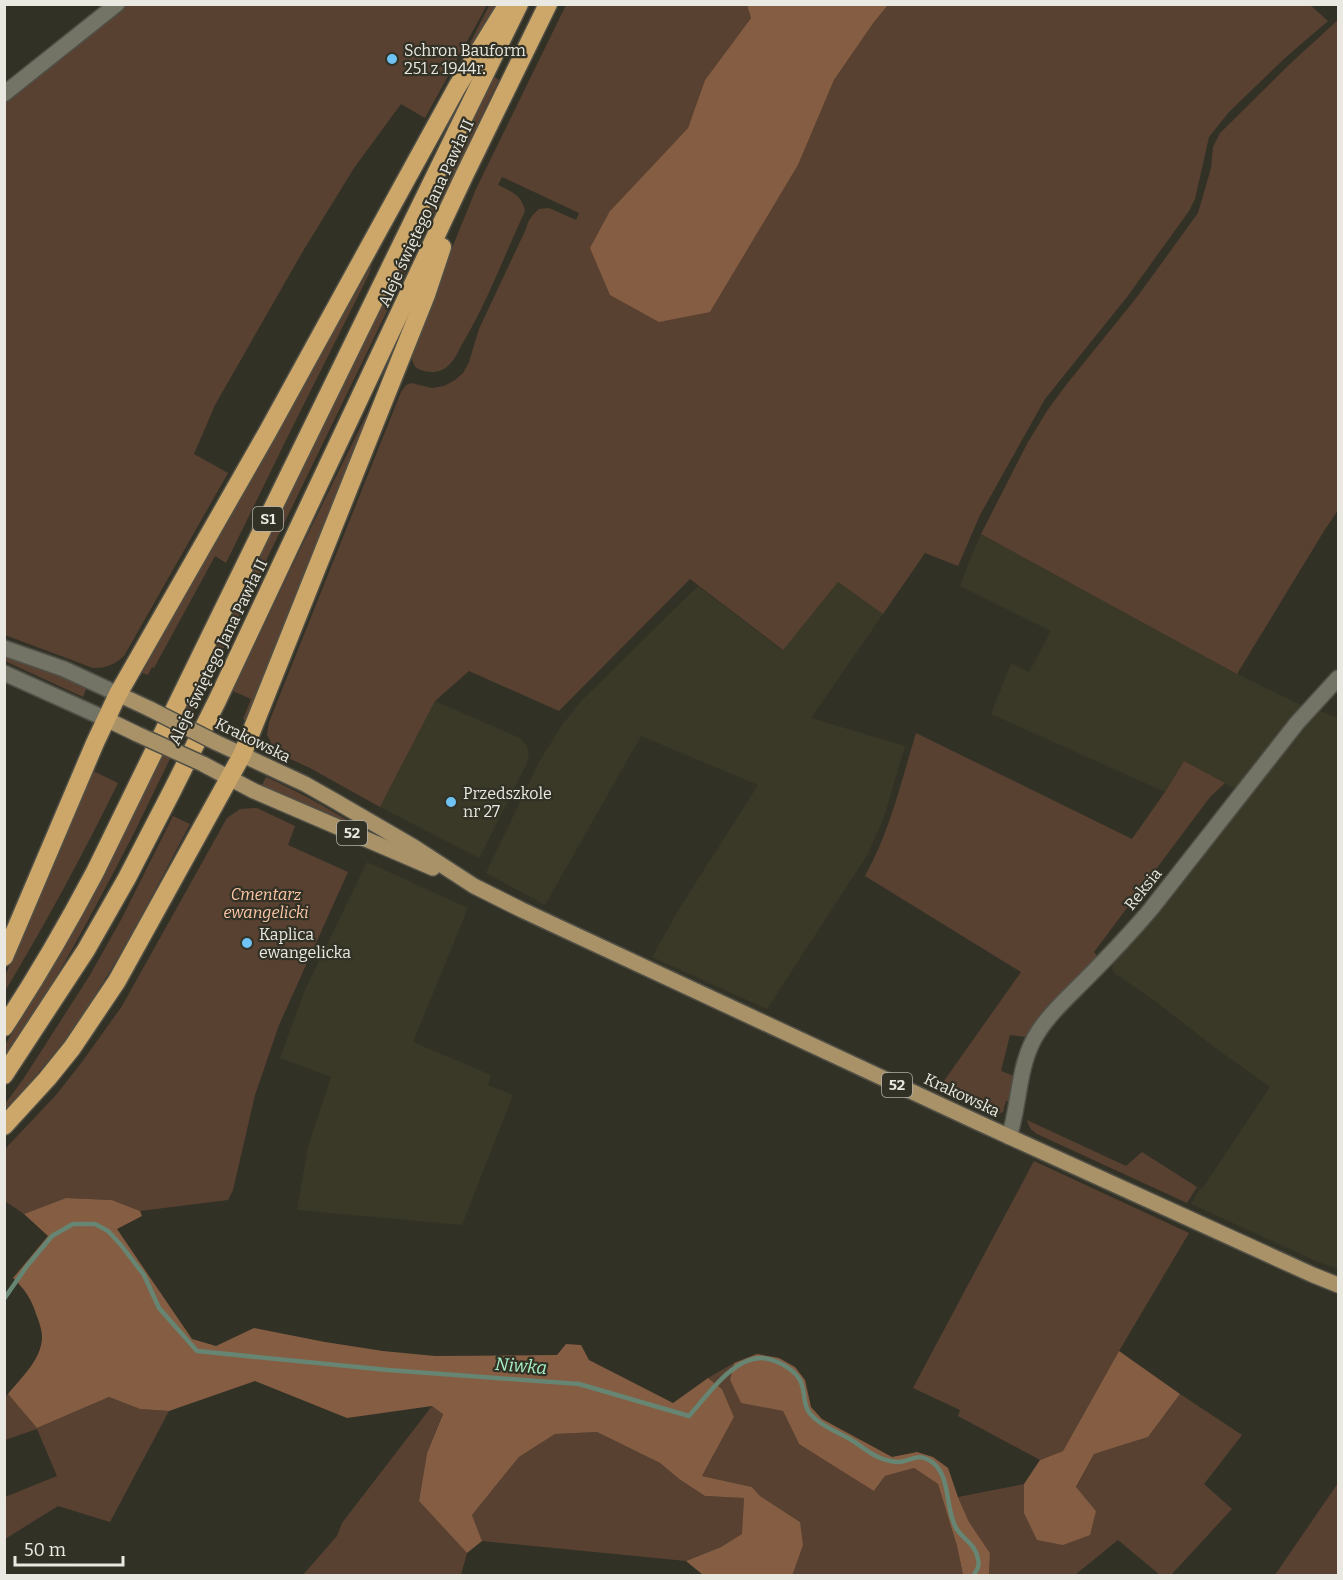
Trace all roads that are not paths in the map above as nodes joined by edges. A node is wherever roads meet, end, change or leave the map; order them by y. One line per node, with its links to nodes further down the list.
1 (117, 4): 5 (street)
2 (508, 4): 10 (highway)
3 (519, 4): 16 (highway, Aleje świętego Jana Pawła II / S1)
4 (548, 4): 6 (highway, Aleje świętego Jana Pawła II / S1)
5 (4, 94)
6 (464, 176): 12 (highway); 17 (highway, Aleje świętego Jana Pawła II / S1)
7 (4, 648): 10 (street, Krakowska / 52)
8 (4, 673): 11 (street, Krakowska / 52)
9 (1338, 678): 19 (street, Reksia)
10 (118, 694): 11 (highway); 12 (main road, Krakowska / 52, bridge)
11 (106, 719): 13 (main road, Krakowska / 52, bridge); 15 (highway)
12 (242, 755): 13 (highway); 14 (main road, Krakowska / 52)
13 (230, 779): 14 (main road, Krakowska / 52); 18 (highway)
14 (474, 886): 19 (main road, Krakowska / 52)
15 (4, 957)
16 (4, 1027)
17 (4, 1075)
18 (4, 1126)
19 (1010, 1137): 20 (main road, Krakowska / 52)
20 (1338, 1286)

